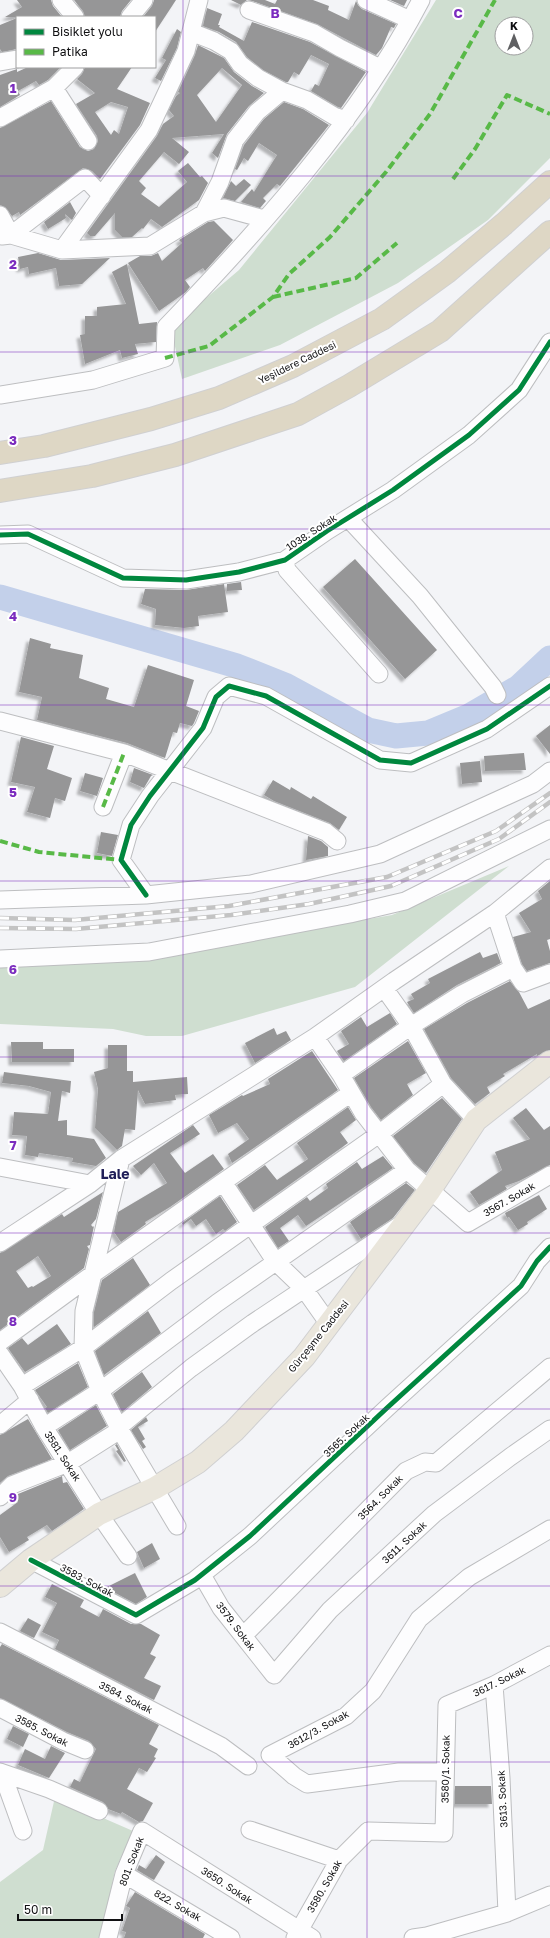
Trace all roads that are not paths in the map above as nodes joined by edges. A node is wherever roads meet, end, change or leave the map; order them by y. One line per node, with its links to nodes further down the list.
1 (47, 0): 2 (street)
2 (54, 0)
3 (61, 0): 9 (street)
4 (144, 0): 10 (street)
5 (199, 0): 12 (street)
6 (366, 0): 11 (street)
7 (421, 0): 11 (street)
8 (249, 10): 14 (street)
9 (74, 16)
10 (131, 16)
11 (410, 20): 14 (street)
12 (190, 32): 16 (street); 21 (street)
13 (74, 68): 15 (street)
14 (380, 68): 18 (street)
15 (54, 88): 17 (street); 19 (street)
16 (282, 92): 18 (street); 22 (street)
17 (0, 118)
18 (346, 120): 24 (street)
19 (88, 141)
20 (550, 182): 30 (highway, Yeşildere Caddesi)
21 (102, 196): 26 (street); 27 (street)
22 (204, 213): 24 (street); 27 (street)
23 (0, 215): 26 (street)
24 (264, 219): 29 (street)
25 (550, 232): 31 (highway)
26 (5, 236): 27 (street)
27 (62, 250)
28 (550, 342): 32 (street, 1038. Sokak)
29 (0, 395)
30 (0, 453)
31 (0, 491)
32 (348, 518): 34 (street, 1038. Sokak); 37 (street)
33 (0, 536): 34 (street, 1038. Sokak)
34 (285, 560): 35 (street)
35 (379, 674)
36 (550, 686): 41 (street)
37 (498, 695)
38 (0, 721): 39 (street)
39 (124, 753): 41 (street); 42 (street)
40 (550, 770): 46 (street)
41 (168, 771): 44 (street); 46 (street)
42 (103, 807)
43 (550, 829): 49 (street)
44 (337, 841)
45 (550, 868): 48 (street)
46 (146, 895): 47 (street)
47 (0, 900)
48 (495, 913): 50 (street); 52 (street)
49 (0, 959)
50 (513, 968): 51 (street); 53 (street)
51 (550, 973)
52 (384, 988): 53 (street); 54 (street)
53 (411, 1026): 56 (street); 57 (street)
54 (315, 1037): 56 (street); 61 (street)
55 (550, 1062): 59 (main road, Gürçeşme Caddesi)
56 (341, 1075): 58 (street)
57 (443, 1084): 59 (street); 60 (street)
58 (351, 1093): 60 (street); 65 (street)
59 (476, 1120): 67 (main road, Gürçeşme Caddesi)
60 (379, 1134): 63 (street); 69 (street)
61 (122, 1159): 66 (street); 73 (street)
62 (0, 1167): 66 (street)
63 (407, 1170): 67 (street); 72 (street)
64 (550, 1175): 67 (street, 3567. Sokak)
65 (223, 1182): 69 (street); 73 (street)
66 (90, 1184): 70 (street)
67 (430, 1190): 68 (main road, Gürçeşme Caddesi)
68 (408, 1219): 74 (street); 75 (main road, Gürçeşme Caddesi)
69 (251, 1225): 72 (street); 77 (street)
70 (0, 1243)
71 (550, 1247): 94 (street, 3565. Sokak)
72 (275, 1261): 74 (street); 80 (street)
73 (93, 1274): 76 (street); 77 (street)
74 (305, 1290): 75 (street); 84 (street)
75 (329, 1324): 87 (main road, Gürçeşme Caddesi)
76 (0, 1342)
77 (83, 1348): 80 (street); 81 (street)
78 (0, 1354): 81 (street, 3581. Sokak)
79 (550, 1367): 98 (street, 3564. Sokak)
80 (100, 1391): 83 (street); 84 (street)
81 (26, 1393): 82 (street); 83 (street, 3581. Sokak)
82 (0, 1424)
83 (44, 1427): 86 (street, 3581. Sokak)
84 (119, 1429): 86 (street); 87 (street)
85 (550, 1429): 100 (street, 3611. Sokak)
86 (68, 1463): 88 (street); 89 (street, 3581. Sokak)
87 (155, 1488): 89 (main road, Gürçeşme Caddesi); 90 (street)
88 (0, 1497)
89 (99, 1514): 92 (street, 3581. Sokak); 93 (main road, Gürçeşme Caddesi)
90 (177, 1526)
91 (550, 1529): 107 (street, 3612/3. Sokak)
92 (128, 1556)
93 (31, 1560): 95 (main road, Gürçeşme Caddesi); 96 (street, 3583. Sokak)
94 (202, 1575): 96 (street, 3565. Sokak); 98 (street, 3579. Sokak)
95 (0, 1586)
96 (136, 1615)
97 (0, 1632): 105 (street, 3584. Sokak)
98 (243, 1636): 100 (street, 3579. Sokak)
99 (550, 1655): 101 (street, 3617. Sokak)
100 (274, 1675)
101 (494, 1685): 102 (street, 3617. Sokak); 117 (street, 3613. Sokak)
102 (447, 1705): 107 (street, 3580/1. Sokak)
103 (0, 1708): 104 (street, 3585. Sokak)
104 (85, 1750)
105 (248, 1766)
106 (0, 1772): 109 (street)
107 (445, 1772): 113 (street, 3580/1. Sokak)
108 (0, 1776): 112 (street)
109 (99, 1811)
110 (142, 1830): 115 (street, 801. Sokak); 119 (street, 3650. Sokak)
111 (250, 1830): 114 (street)
112 (23, 1831)
113 (444, 1833): 114 (street, 3580. Sokak)
114 (339, 1860): 119 (street, 3580. Sokak)
115 (124, 1874): 118 (street, 822. Sokak); 120 (street, 801. Sokak)
116 (550, 1895): 117 (street)
117 (507, 1912): 122 (street)
118 (210, 1932): 121 (street, 822. Sokak)
119 (302, 1936)
120 (108, 1938)
121 (231, 1938)
122 (423, 1938)

